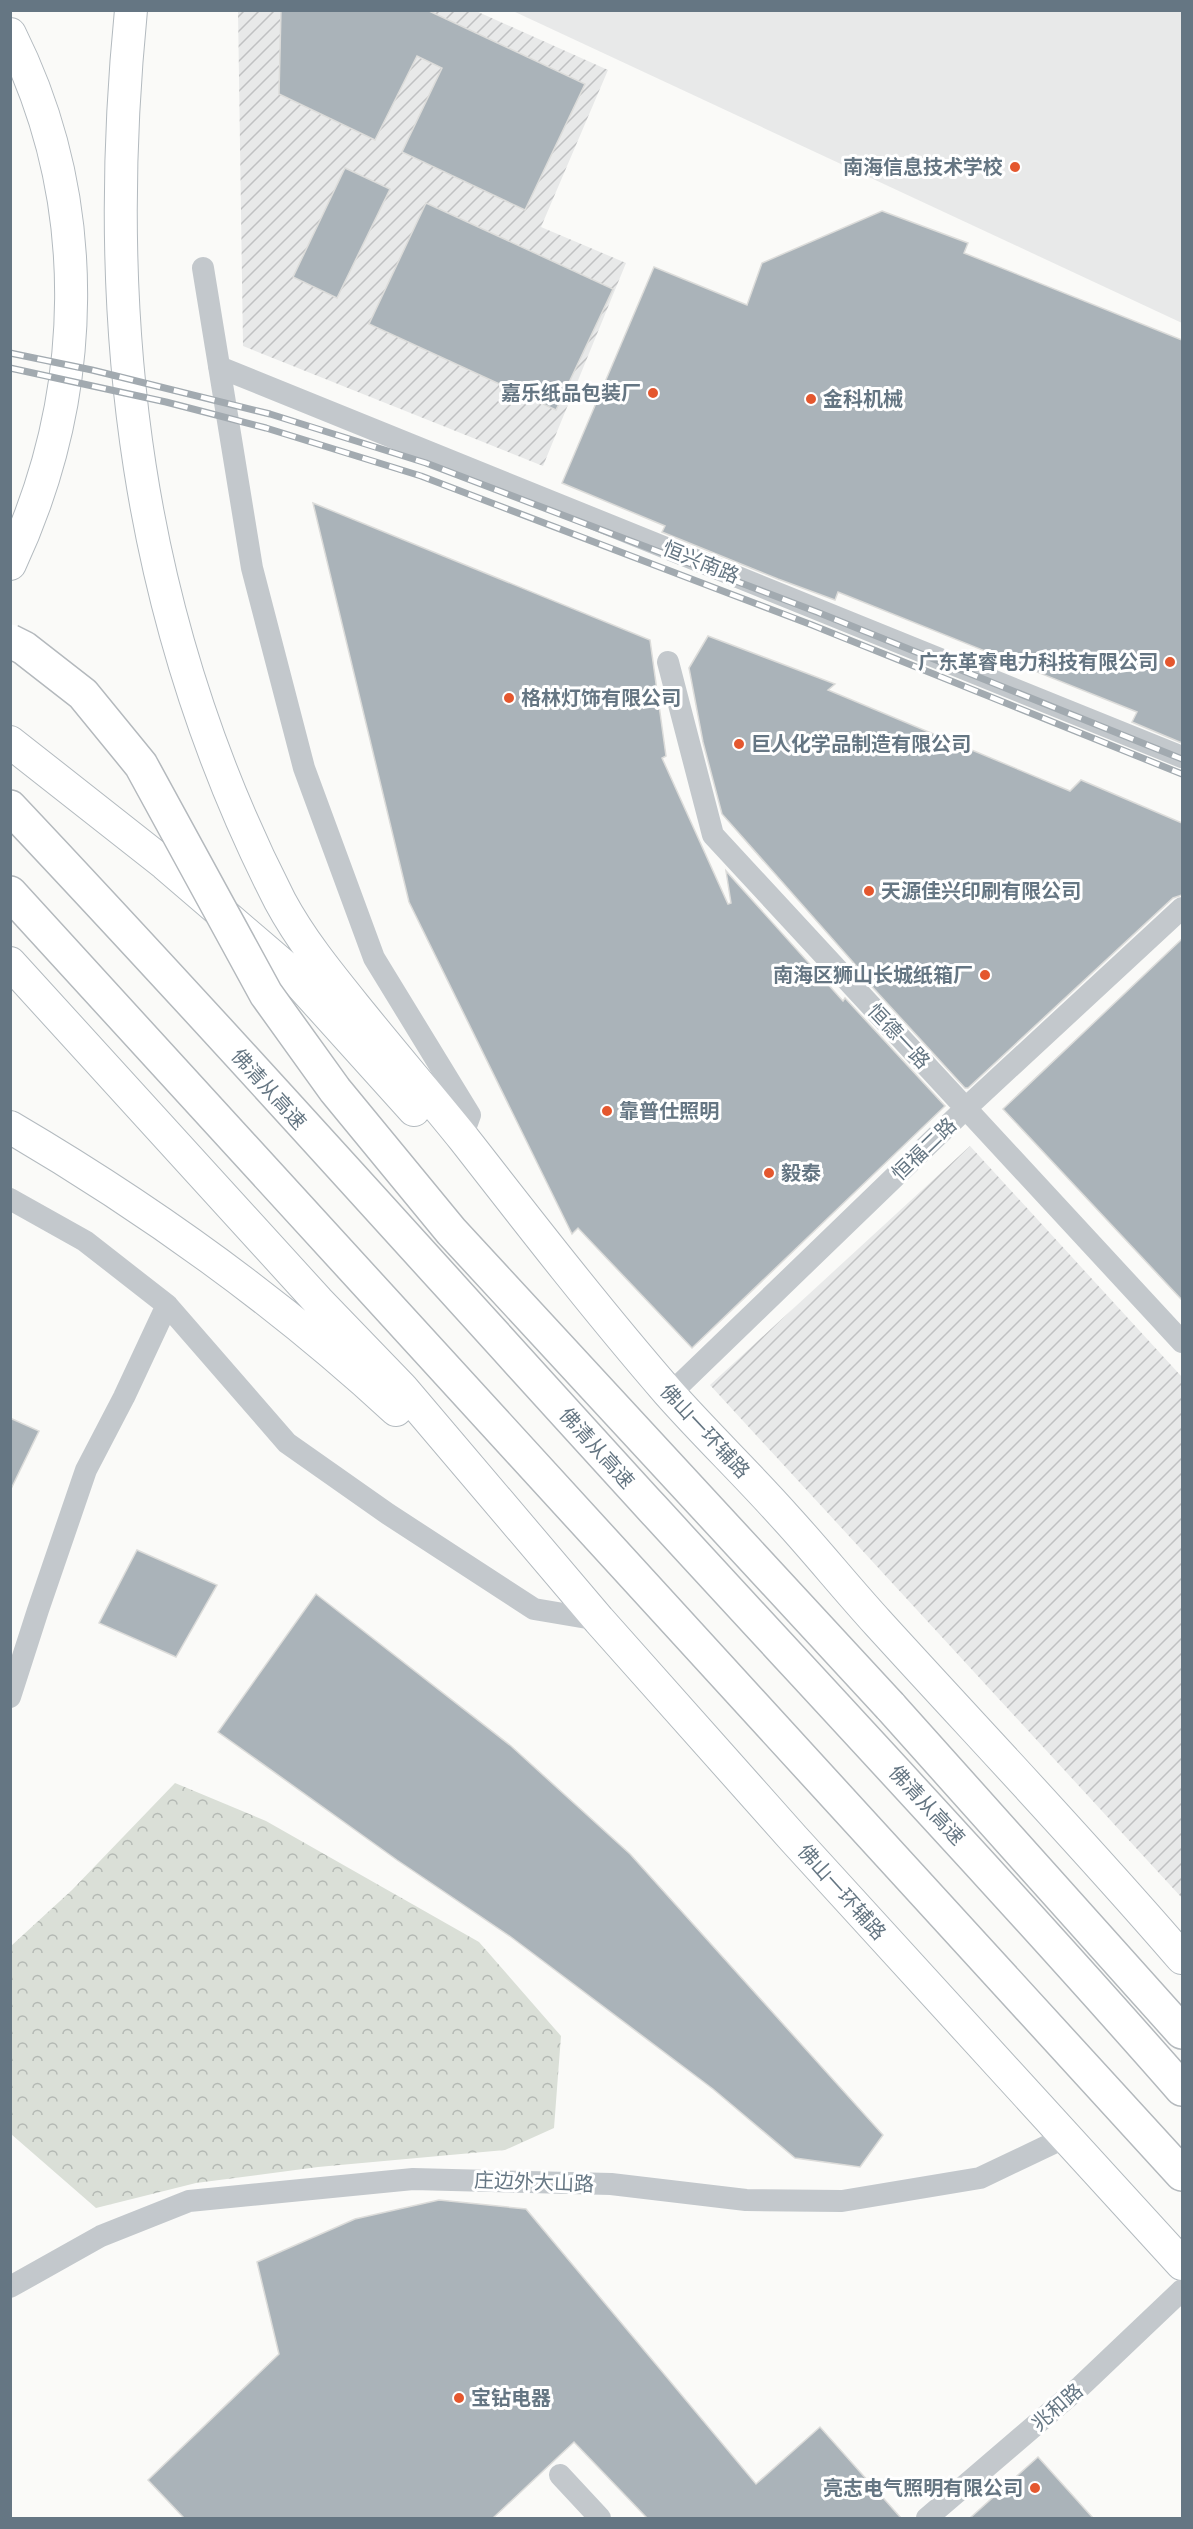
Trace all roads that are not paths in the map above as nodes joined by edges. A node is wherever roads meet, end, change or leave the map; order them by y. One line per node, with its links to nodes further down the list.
1 (130, 10): 16 (main road)
2 (10, 34): 5 (main road)
3 (203, 268): 4 (street)
4 (219, 367): 9 (street, 恒兴南路); 16 (street)
5 (10, 564)
6 (10, 641): 28 (highway, bridge)
7 (668, 662): 14 (street, 恒德一路)
8 (10, 742): 20 (main road)
9 (1182, 757)
10 (10, 807): 29 (highway, 佛清从高速)
11 (10, 892): 31 (highway)
12 (1182, 908): 14 (street, 恒福二路)
13 (10, 963): 24 (main road)
14 (966, 1108): 22 (street, 恒德一路); 23 (street, 恒福二路)
15 (10, 1127): 18 (main road)
16 (462, 1137): 20 (main road)
17 (10, 1138): 18 (main road)
18 (73, 1166): 24 (main road)
19 (10, 1199): 21 (street)
20 (546, 1246): 23 (main road, 佛山一环辅路)
21 (166, 1305): 25 (street); 26 (street)
22 (1182, 1342)
23 (670, 1394): 27 (main road, 佛山一环辅路)
24 (509, 1514): 25 (main road, 佛山一环辅路)
25 (599, 1620): 30 (main road, 佛山一环辅路)
26 (10, 1697)
27 (1182, 1958)
28 (1182, 2032)
29 (1182, 2089)
30 (1066, 2137): 32 (main road, 佛山一环辅路); 33 (street, 庄边外大山路)
31 (1182, 2174)
32 (1182, 2264)
33 (10, 2287)
34 (1182, 2290): 37 (street, 兆和路)
35 (560, 2475): 36 (street)
36 (600, 2518)
37 (927, 2518)

